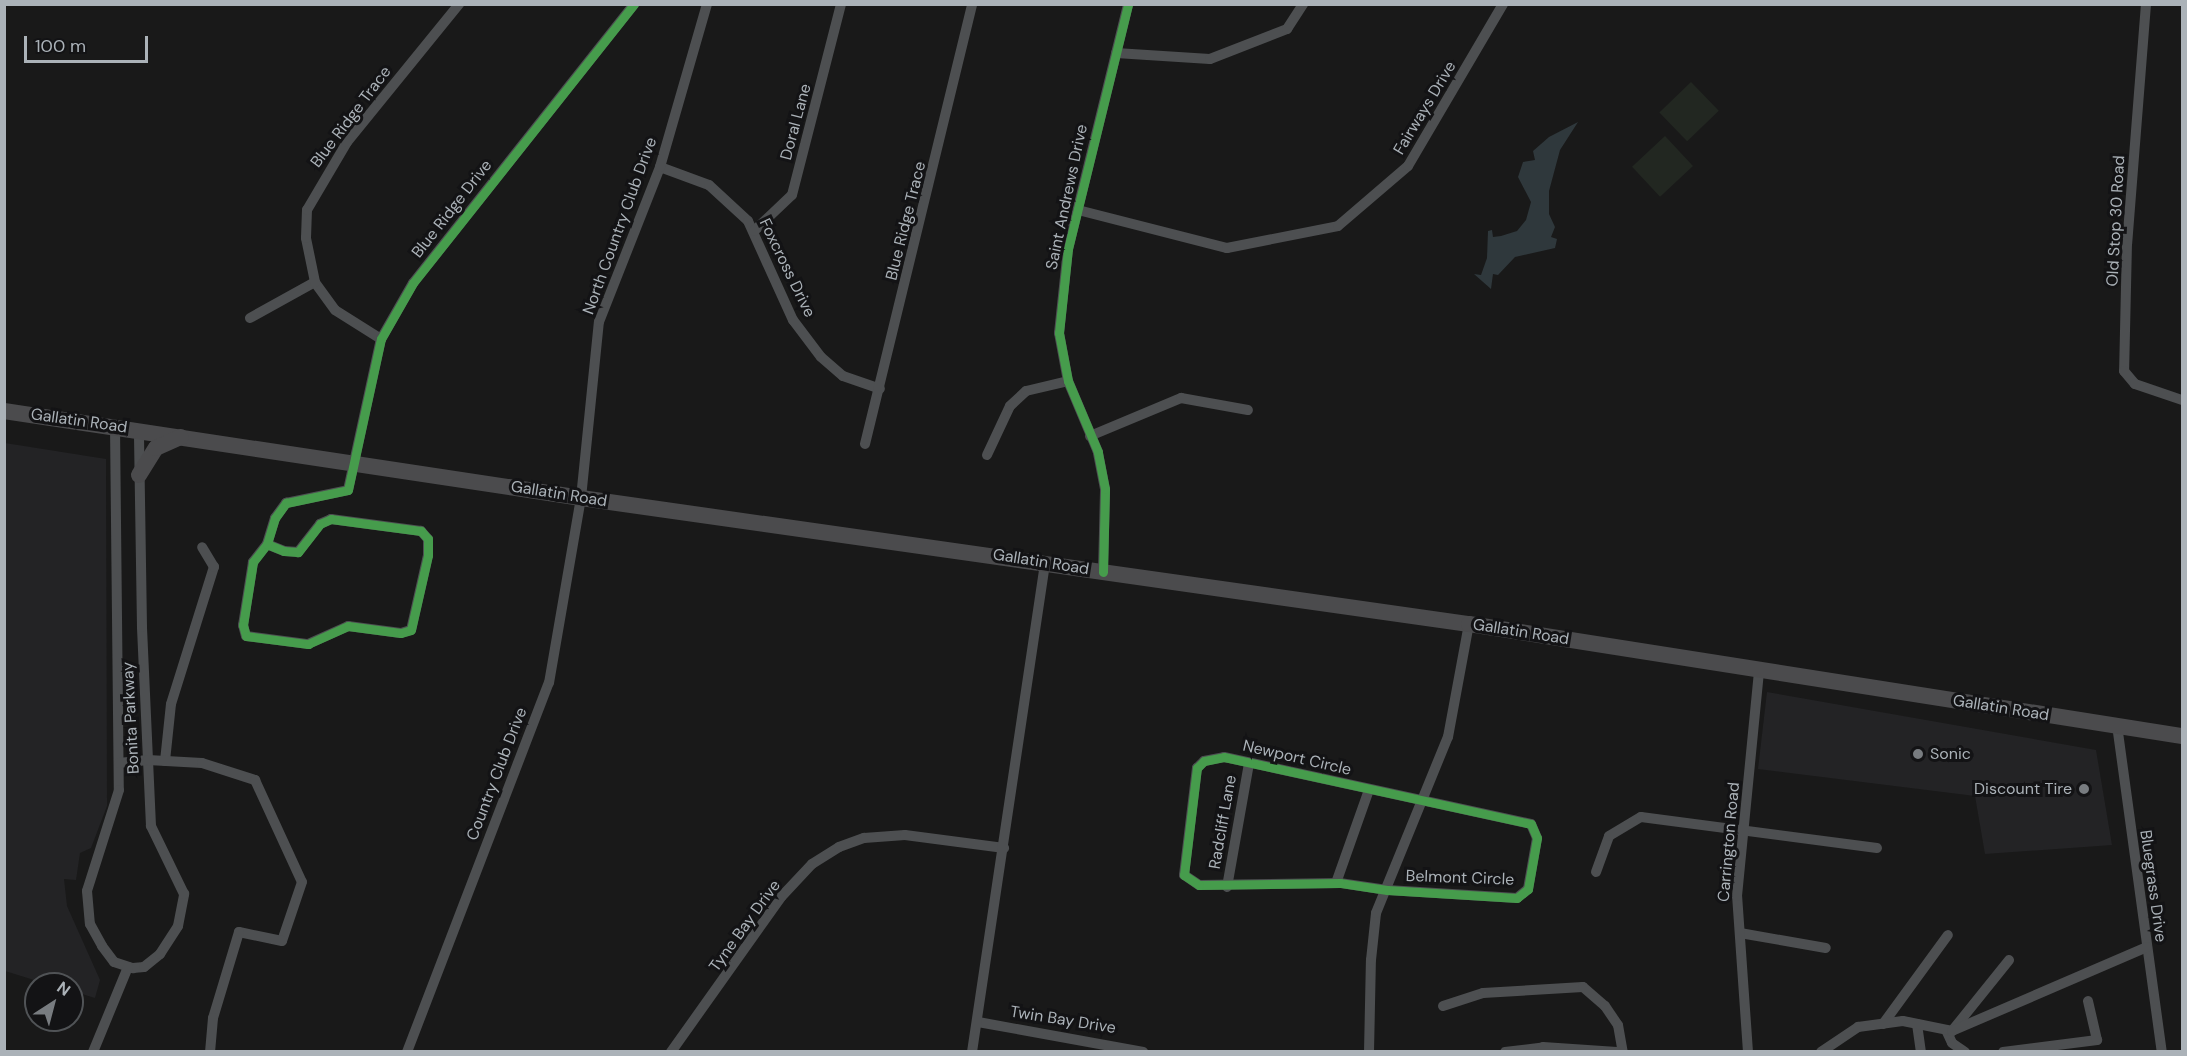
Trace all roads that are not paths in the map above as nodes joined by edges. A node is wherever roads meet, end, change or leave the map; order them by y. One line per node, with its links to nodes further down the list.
1 (459, 4): 14 (street, Blue Ridge Trace)
2 (634, 4): 16 (street, Blue Ridge Drive)
3 (707, 4): 11 (street, North Country Club Drive)
4 (842, 4): 13 (street, Doral Lane)
5 (972, 4): 18 (street, Blue Ridge Trace)
6 (1128, 4): 10 (street, Saint Andrews Drive)
7 (1303, 4): 10 (street)
8 (1503, 4): 12 (street, Fairways Drive)
9 (2146, 4): 19 (street, Old Stop 30 Road)
10 (1116, 53): 12 (street, Saint Andrews Drive)
11 (660, 167): 13 (street, Foxcross Drive); 30 (street, North Country Club Drive)
12 (1078, 210): 17 (street, Saint Andrews Drive)
13 (754, 231): 18 (street, Foxcross Drive)
14 (315, 282): 15 (street); 16 (street, Blue Ridge Trace)
15 (250, 318)
16 (381, 339): 28 (street, Blue Ridge Drive)
17 (1068, 381): 25 (street, Saint Andrews Drive); 27 (street)
18 (880, 389): 26 (street, Blue Ridge Trace)
19 (2182, 400)
20 (1248, 410): 25 (street)
21 (4, 411): 22 (main road, Gallatin Road)
22 (115, 426): 23 (main road, Gallatin Road); 41 (street, Bonita Parkway)
23 (139, 429): 24 (main road, Gallatin Road); 29 (street, Bonita Parkway)
24 (183, 436): 28 (main road, Gallatin Road); 29 (main road)
25 (1090, 436): 34 (street, Saint Andrews Drive)
26 (865, 444)
27 (987, 455)
28 (356, 463): 30 (main road, Gallatin Road); 31 (street, Blue Ridge Drive)
29 (140, 475): 39 (street, Bonita Parkway)
30 (581, 498): 33 (main road, Gallatin Road); 66 (street, Country Club Drive)
31 (267, 544): 31 (street)
32 (202, 547): 40 (street)
33 (1046, 561): 34 (main road, Gallatin Road); 46 (street)
34 (1103, 572): 35 (main road, Gallatin Road)
35 (1469, 624): 36 (main road, Gallatin Road); 44 (street)
36 (1759, 671): 37 (main road, Gallatin Road); 45 (street, Carrington Road)
37 (2117, 725): 38 (main road, Gallatin Road); 54 (street, Bluegrass Drive)
38 (2182, 736)
39 (148, 760): 40 (street); 41 (street); 57 (street, Bonita Parkway)
40 (165, 761): 65 (street)
41 (119, 763): 57 (street, Bonita Parkway)
42 (1249, 763): 43 (street, Newport Circle); 50 (street, Radcliff Lane); 50 (street, Newport Circle)
43 (1369, 790): 44 (street, Newport Circle); 49 (street)
44 (1420, 801): 51 (street); 51 (street, Belmont Circle)
45 (1746, 828): 47 (street); 48 (street); 52 (street, Carrington Road)
46 (1004, 848): 60 (street); 67 (street, Tyne Bay Drive)
47 (1877, 848)
48 (1596, 872)
49 (1336, 883): 50 (street, Newport Circle); 51 (street, Newport Circle)
50 (1227, 887)
51 (1387, 890): 70 (street)
52 (1740, 933): 55 (street); 74 (street, Carrington Road)
53 (1948, 935): 61 (street)
54 (2147, 947): 63 (street); 79 (street, Bluegrass Drive)
55 (1826, 948)
56 (2009, 960): 63 (street)
57 (128, 967): 64 (street)
58 (2088, 1001): 78 (street)
59 (1443, 1006): 73 (street)
60 (978, 1022): 68 (street); 69 (street, Twin Bay Drive)
61 (1883, 1024): 62 (street); 75 (street)
62 (1917, 1024): 63 (street); 76 (street)
63 (1949, 1030): 77 (street)
64 (93, 1052)
65 (210, 1052)
66 (407, 1052)
67 (671, 1052)
68 (972, 1052)
69 (1143, 1052)
70 (1369, 1052)
71 (1505, 1052): 72 (street)
72 (1617, 1052)
73 (1623, 1052)
74 (1748, 1052)
75 (1821, 1052)
76 (1921, 1052)
77 (1965, 1052)
78 (2003, 1052)
79 (2162, 1052)

